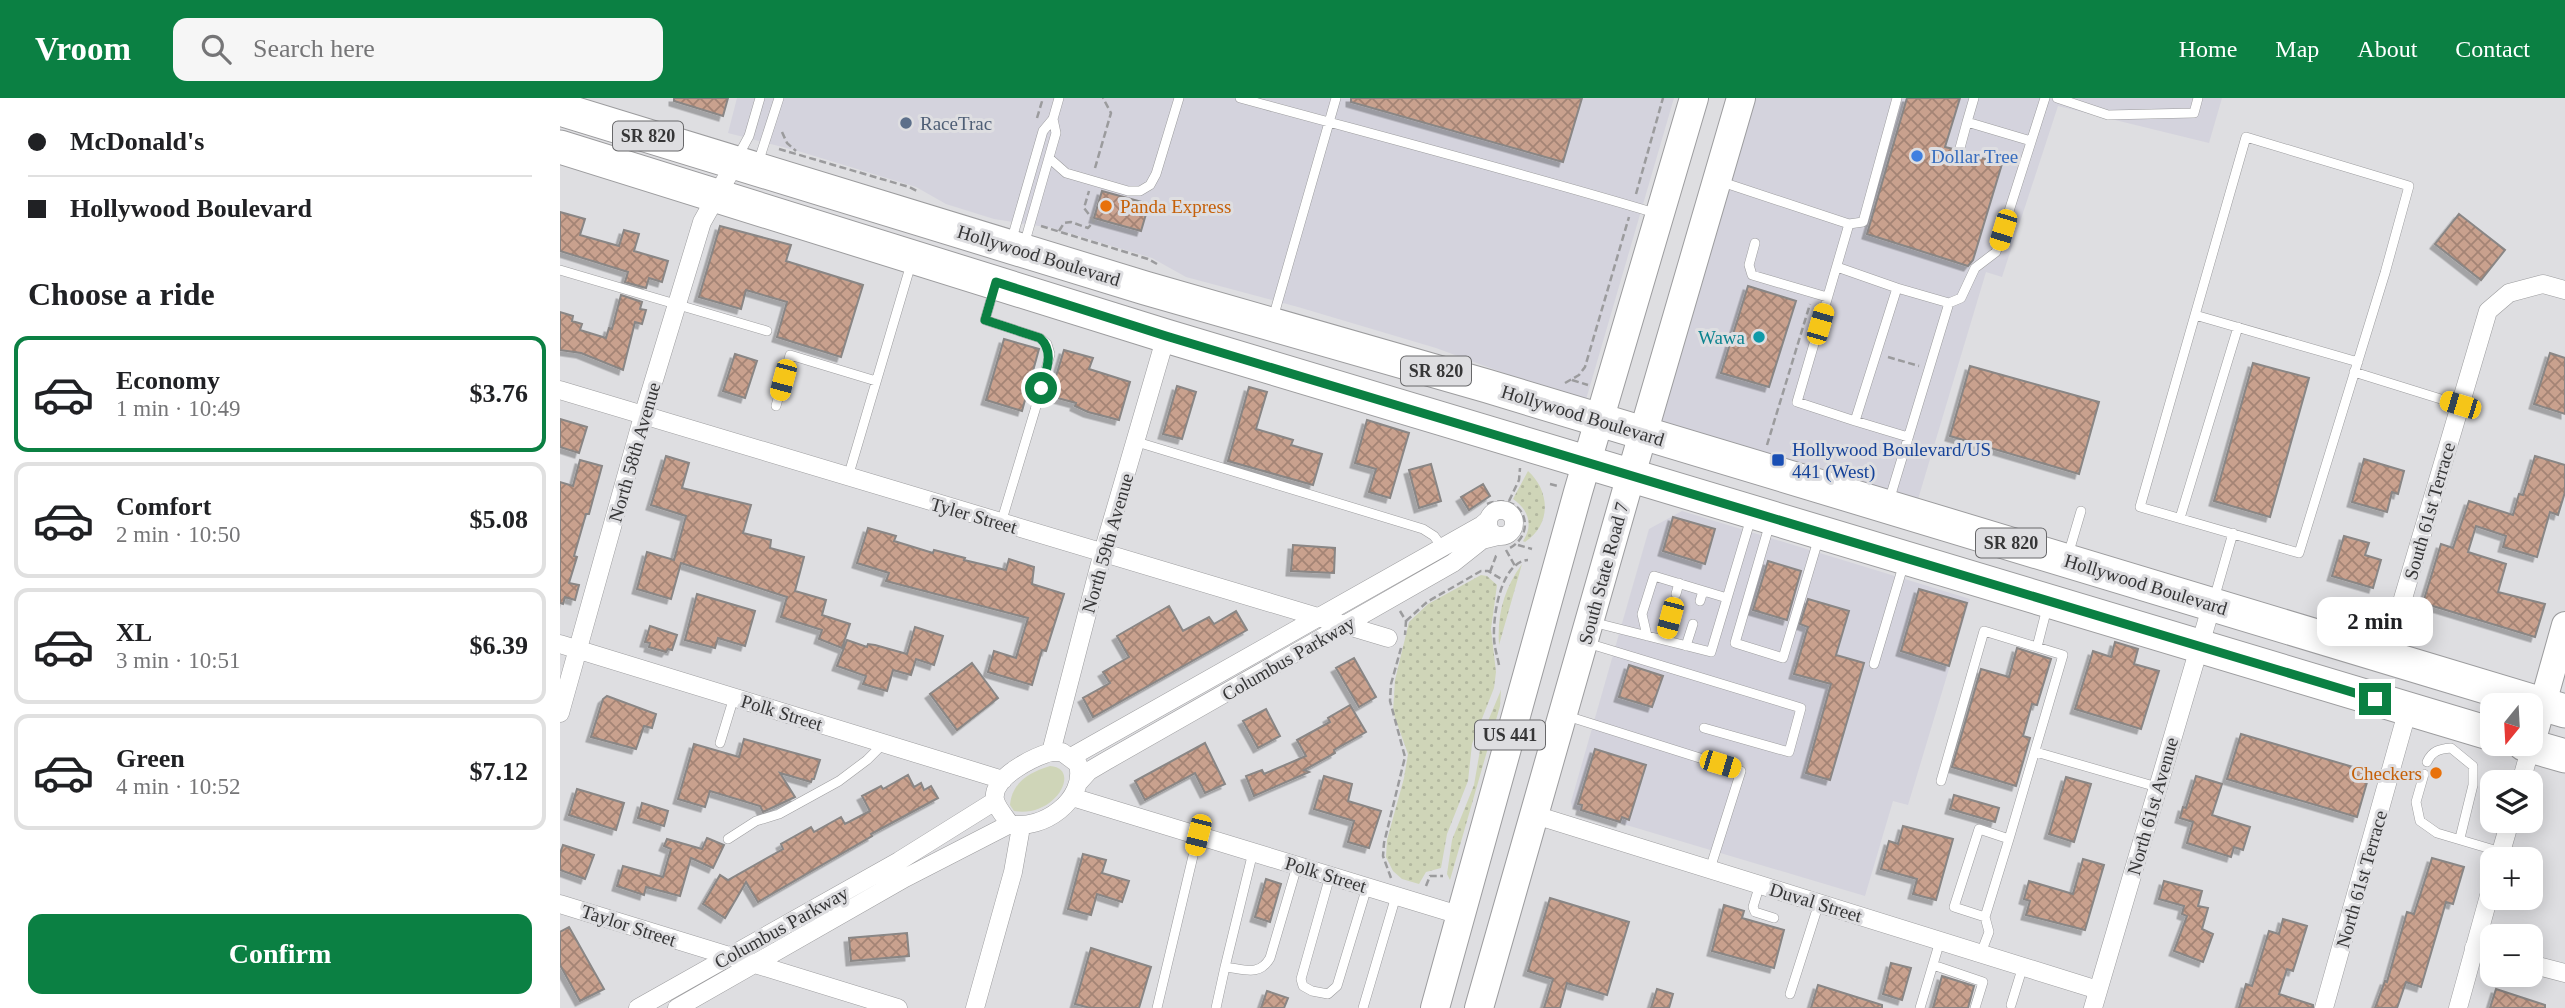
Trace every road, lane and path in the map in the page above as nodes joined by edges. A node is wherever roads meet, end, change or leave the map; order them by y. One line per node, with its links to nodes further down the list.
1 (760, 98): 25 (lane)
2 (779, 98): 25 (lane)
3 (1059, 98): 16 (lane)
4 (1179, 98): 24 (lane)
5 (1240, 98): 18 (lane)
6 (1336, 98): 18 (lane)
7 (1663, 98): 28 (path)
8 (1694, 98): 29 (main road, US 441)
9 (1741, 98): 26 (main road, South State Road 7 / US 441)
10 (1897, 98): 30 (lane)
11 (1974, 98): 17 (lane)
12 (2045, 98): 20 (lane)
13 (2057, 98): 14 (lane)
14 (2198, 98)
15 (560, 109): 25 (highway, Hollywood Boulevard / SR 820)
16 (1053, 119): 24 (lane); 32 (lane)
17 (1967, 122): 20 (lane); 22 (lane)
18 (1328, 124): 28 (lane); 46 (lane)
19 (782, 131): 23 (path)
20 (2031, 141): 42 (lane)
21 (560, 147): 27 (highway, Hollywood Boulevard / SR 820)
22 (1960, 148)
23 (799, 153)
24 (1049, 158): 32 (lane)
25 (746, 165): 27 (street, North 58th Avenue); 32 (highway, Hollywood Boulevard / SR 820)
26 (1717, 181): 30 (lane); 62 (main road, South State Road 7 / US 441)
27 (718, 194): 33 (highway, Hollywood Boulevard / SR 820); 43 (street, North 58th Avenue)
28 (1632, 206): 29 (lane); 58 (path)
29 (1661, 214): 60 (main road, US 441)
30 (1849, 224): 34 (lane)
31 (1755, 243): 40 (lane)
32 (1016, 249): 37 (highway, Hollywood Boulevard / SR 820)
33 (913, 256): 36 (highway, Hollywood Boulevard / SR 820); 54 (lane)
34 (1837, 267): 38 (lane); 41 (lane)
35 (560, 270): 43 (lane)
36 (1000, 284): 37 (highway); 49 (highway, Hollywood Boulevard / SR 820); 76 (lane)
37 (1145, 288): 44 (highway, Hollywood Boulevard / SR 820)
38 (1897, 288): 42 (lane); 50 (lane)
39 (2565, 290): 56 (street, South 61st Terrace)
40 (1814, 292): 41 (lane); 67 (path)
41 (1827, 298): 61 (lane)
42 (1949, 303): 52 (lane)
43 (677, 306): 48 (lane); 59 (street, North 58th Avenue)
44 (1213, 308): 46 (highway, Hollywood Boulevard / SR 820); 49 (highway)
45 (2195, 315): 47 (lane); 51 (lane); 74 (lane)
46 (1271, 324): 58 (highway, Hollywood Boulevard / SR 820)
47 (2238, 327): 51 (lane); 74 (lane)
48 (766, 331)
49 (1166, 336): 64 (street, North 59th Avenue); 66 (highway, Hollywood Boulevard / SR 820)
50 (1876, 354): 52 (path); 61 (lane)
51 (2358, 362): 53 (lane)
52 (1929, 369): 63 (lane)
53 (2354, 372): 56 (lane); 78 (lane)
54 (876, 381): 57 (lane); 69 (lane)
55 (560, 390): 59 (street, Tyler Street)
56 (2460, 405): 112 (street, South 61st Terrace)
57 (776, 406)
58 (1558, 408): 60 (highway, Hollywood Boulevard / SR 820)
59 (643, 416): 69 (street, Tyler Street); 111 (street, North 58th Avenue)
60 (1600, 420): 62 (highway, Hollywood Boulevard / SR 820); 66 (main road, US 441)
61 (1855, 421): 63 (lane)
62 (1643, 433): 67 (highway, Hollywood Boulevard / SR 820); 68 (main road, South State Road 7 / US 441)
63 (1908, 437): 71 (lane)
64 (1137, 442): 81 (lane); 83 (street, North 59th Avenue)
65 (1517, 459): 70 (path)
66 (1587, 461): 68 (highway, Hollywood Boulevard / SR 820); 158 (main road, US 441)
67 (1760, 468): 71 (highway, Hollywood Boulevard / SR 820)
68 (1631, 475): 73 (highway, Hollywood Boulevard / SR 820); 103 (main road, South State Road 7 / US 441)
69 (848, 477): 76 (street, Tyler Street)
70 (1509, 501)
71 (1888, 506): 86 (highway, Hollywood Boulevard / SR 820)
72 (2081, 511): 86 (lane)
73 (1762, 515): 77 (highway, Hollywood Boulevard / SR 820); 77 (lane); 93 (lane)
74 (2180, 518): 78 (lane)
75 (1488, 520): 79 (street); 79 (street); 81 (street, Columbus Parkway)
76 (1001, 523): 83 (street, Tyler Street)
77 (1820, 532): 84 (highway, Hollywood Boulevard / SR 820)
78 (2233, 533): 96 (lane)
79 (1502, 543): 87 (path); 92 (street, Columbus Parkway)
80 (1517, 544): 82 (path)
81 (1443, 547): 97 (street, Columbus Parkway)
82 (1531, 549)
83 (1103, 552): 97 (street, Tyler Street); 128 (street, North 59th Avenue)
84 (1906, 558): 95 (highway, Hollywood Boulevard / SR 820); 115 (lane)
85 (1528, 560): 87 (path)
86 (2067, 560): 96 (highway, Hollywood Boulevard / SR 820)
87 (1515, 566): 88 (path)
88 (1505, 581): 99 (path); 114 (path)
89 (1679, 583): 90 (lane); 91 (lane); 104 (lane)
90 (1703, 591): 93 (lane); 94 (lane)
91 (1676, 594)
92 (1393, 598): 99 (path); 101 (street, Columbus Parkway)
93 (1727, 598): 109 (lane)
94 (1700, 601)
95 (2049, 601): 108 (highway, Hollywood Boulevard / SR 820); 110 (lane)
96 (2213, 604): 108 (street, North 61st Avenue); 112 (highway, Hollywood Boulevard / SR 820)
97 (1320, 617): 101 (street, Tyler Street); 131 (street, Columbus Parkway)
98 (1670, 618): 106 (lane)
99 (1406, 621): 105 (path)
100 (1693, 624): 109 (lane)
101 (1346, 625): 105 (street, Tyler Street); 137 (street, Columbus Parkway)
102 (2565, 625): 113 (street)
103 (1587, 632): 104 (lane); 120 (main road, South State Road 7 / US 441); 122 (lane)
104 (1647, 636): 106 (lane)
105 (1398, 640): 153 (path)
106 (1664, 640): 109 (lane)
107 (560, 644): 111 (street, Polk Street)
108 (2199, 645): 118 (highway, Hollywood Boulevard / SR 820); 136 (street, North 61st Avenue)
109 (1686, 646)
110 (2037, 647): 129 (lane); 135 (lane)
111 (578, 649): 116 (street, Polk Street); 119 (street, North 58th Avenue)
112 (2386, 656): 117 (highway, Hollywood Boulevard / SR 820)
113 (2560, 662): 117 (street)
114 (1499, 664)
115 (1874, 664)
116 (734, 697): 125 (lane); 126 (street, Polk Street)
117 (2554, 707): 121 (street)
118 (2408, 709): 124 (highway, Hollywood Boulevard / SR 820); 189 (street, North 61st Terrace)
119 (560, 713)
120 (1563, 715): 139 (main road, South State Road 7 / US 441); 148 (lane)
121 (2543, 723)
122 (1704, 728)
123 (2480, 735): 124 (highway, Hollywood Boulevard / SR 820)
124 (2454, 736): 132 (lane); 142 (lane)
125 (720, 743)
126 (884, 743): 134 (street, Polk Street); 143 (lane)
127 (2543, 749): 130 (highway)
128 (1051, 752): 131 (street); 134 (street)
129 (2036, 752): 136 (lane); 144 (lane)
130 (2565, 756)
131 (1071, 757): 137 (street)
132 (2429, 758)
133 (2424, 774): 142 (lane)
134 (1003, 780): 138 (street)
135 (1941, 781)
136 (2157, 787): 174 (street, North 61st Avenue)
137 (1076, 789): 140 (street); 141 (street, Polk Street)
138 (995, 801): 140 (street); 167 (street, Columbus Parkway)
139 (1535, 815): 148 (street, Duval Street); 185 (main road, South State Road 7 / US 441)
140 (1016, 825): 168 (street, Columbus Parkway); 180 (street)
141 (1198, 835): 146 (street, Polk Street); 181 (lane)
142 (2460, 838): 145 (lane)
143 (728, 839)
144 (2009, 839): 159 (lane); 159 (lane)
145 (2480, 847)
146 (1253, 852): 147 (street, Polk Street); 171 (lane)
147 (1297, 866): 149 (street, Polk Street); 171 (lane)
148 (1710, 869): 151 (street, Duval Street)
149 (1330, 876): 152 (street, Polk Street); 152 (lane)
150 (1443, 876): 154 (path)
151 (1760, 884): 155 (street, Duval Street); 160 (lane)
152 (1367, 887): 153 (street, Polk Street)
153 (1393, 887): 158 (street, Polk Street); 183 (lane)
154 (1426, 888)
155 (1819, 903): 162 (lane); 163 (street, Duval Street)
156 (560, 904): 167 (street, Taylor Street)
157 (2485, 910): 164 (street)
158 (1459, 915): 184 (main road, US 441)
159 (1985, 916): 166 (lane)
160 (1774, 918)
161 (1799, 926): 162 (lane)
162 (1810, 930): 175 (lane)
163 (1940, 940): 166 (street, Duval Street); 169 (lane)
164 (2474, 948): 165 (street); 190 (street)
165 (2480, 950)
166 (1981, 953): 170 (street, Duval Street)
167 (727, 956): 168 (street, Taylor Street); 177 (street, Columbus Parkway)
168 (753, 964): 178 (street, Columbus Parkway); 179 (street, Taylor Street)
169 (1933, 965): 186 (lane); 187 (lane)
170 (2023, 966): 174 (street, Duval Street); 176 (lane)
171 (1225, 967): 182 (lane)
172 (2543, 968): 173 (street)
173 (2565, 974)
174 (2098, 990): 188 (street, North 61st Avenue)
175 (1790, 994)
176 (2011, 1005)
177 (638, 1008)
178 (677, 1008)
179 (898, 1008)
180 (975, 1008)
181 (1157, 1008)
182 (1216, 1008)
183 (1363, 1008)
184 (1435, 1008)
185 (1479, 1008)
186 (1920, 1008)
187 (1975, 1008)
188 (2093, 1008)
189 (2325, 1008)
190 (2458, 1008)

